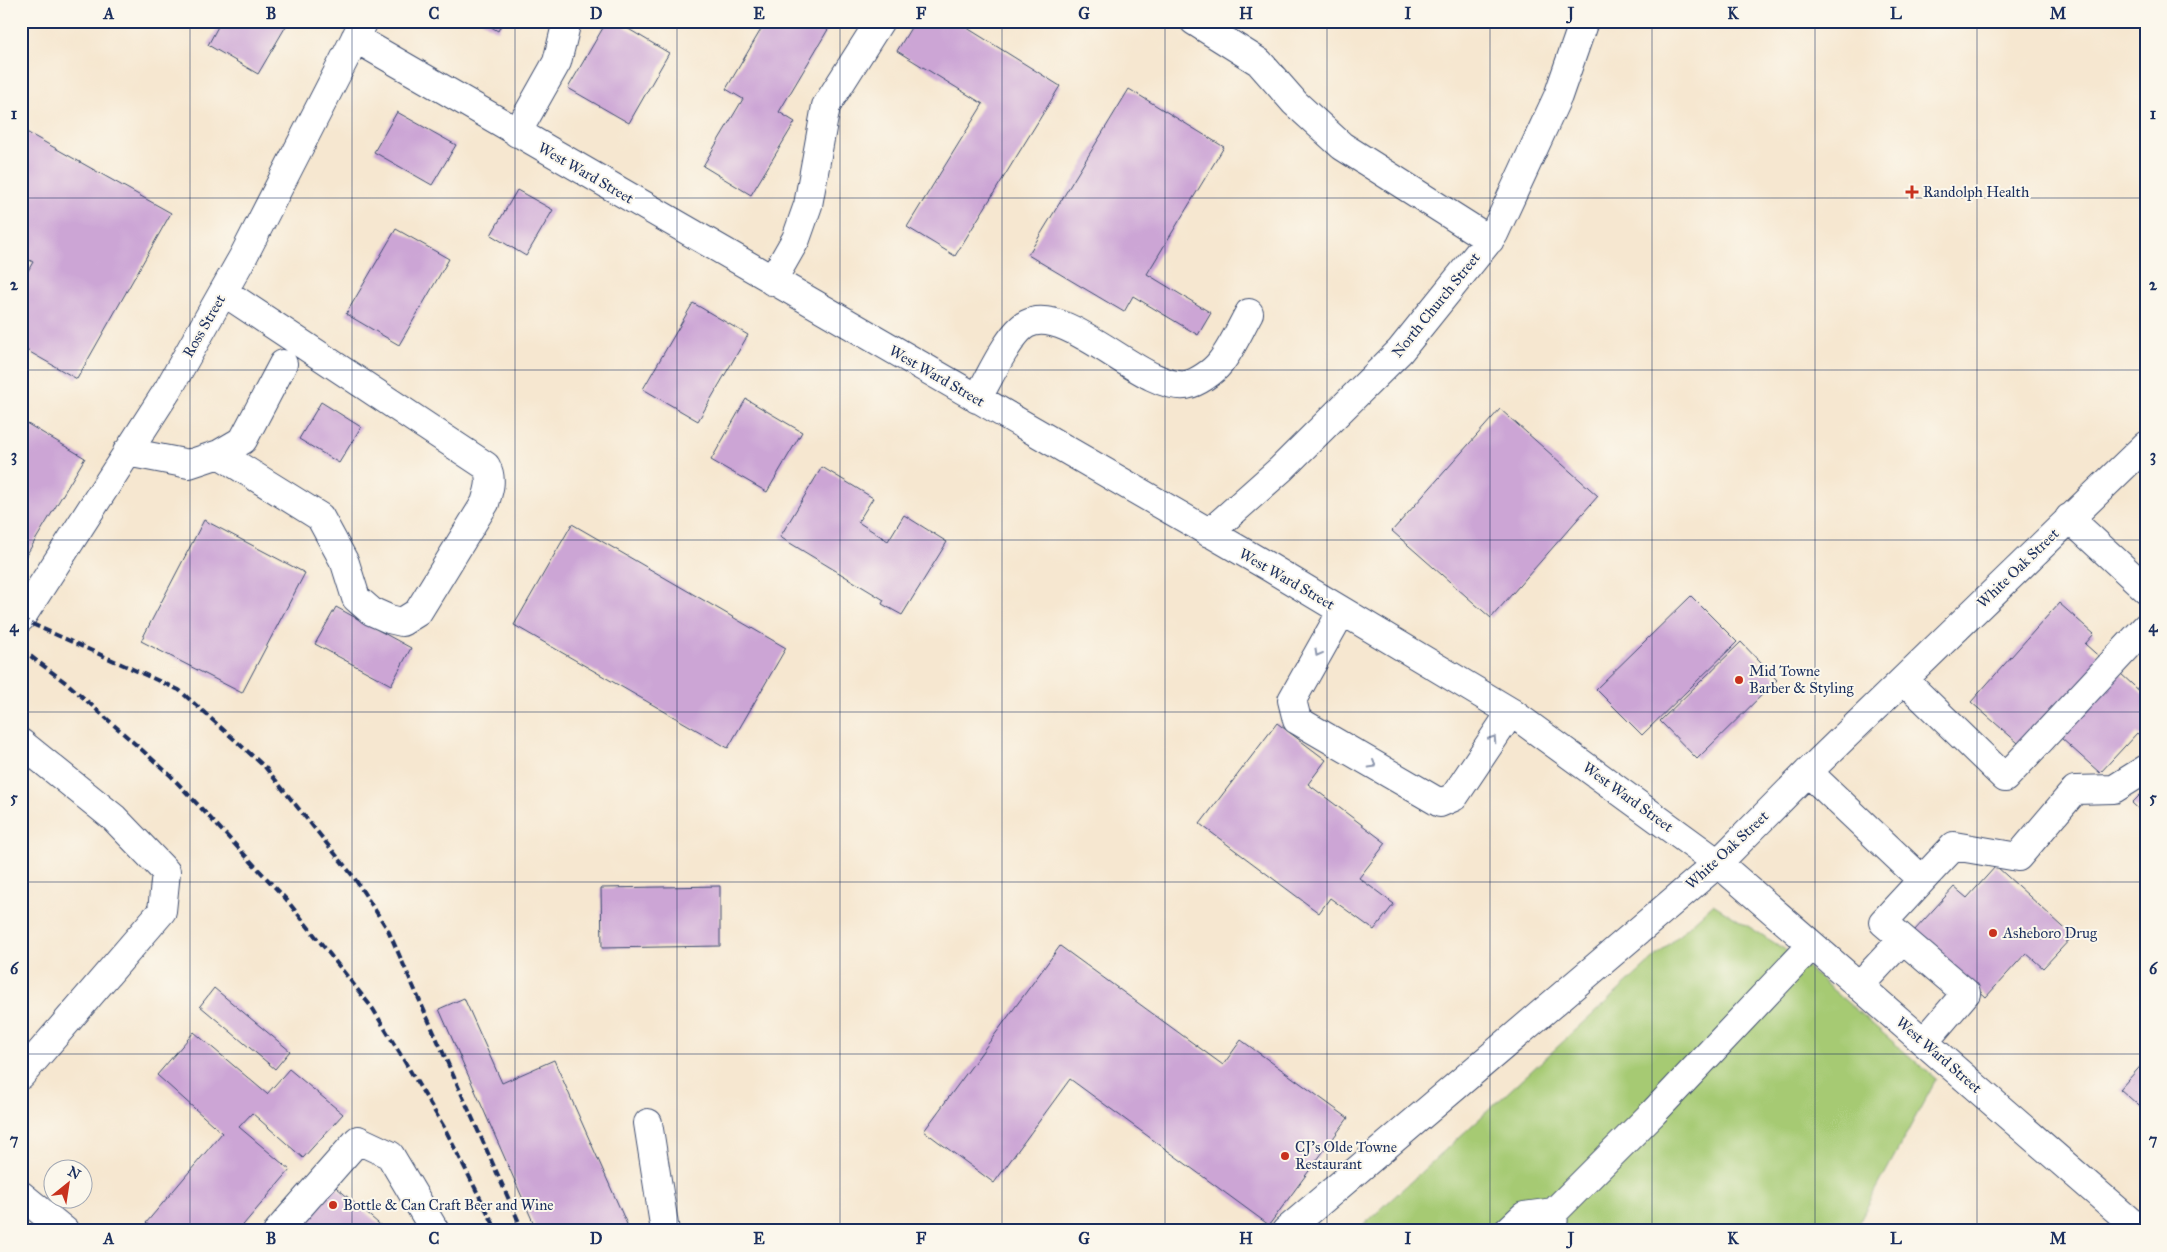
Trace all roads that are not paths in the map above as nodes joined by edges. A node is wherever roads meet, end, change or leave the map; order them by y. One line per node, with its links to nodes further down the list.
1 (567, 21): 6 (street)
2 (880, 21): 8 (street)
3 (1194, 21): 7 (street)
4 (1584, 21): 7 (street, North Church Street)
5 (359, 30): 6 (street, West Ward Street); 9 (street, Ross Street)
6 (518, 133): 8 (street, West Ward Street)
7 (1490, 240): 17 (street, North Church Street)
8 (772, 280): 12 (street, West Ward Street)
9 (224, 292): 14 (street, Ross Street); 15 (street)
10 (1249, 314): 12 (street)
11 (283, 364): 15 (street)
12 (977, 399): 17 (street, West Ward Street)
13 (2146, 445): 16 (street, White Oak Street)
14 (127, 452): 15 (street); 20 (street, Ross Street)
15 (219, 454)
16 (2069, 518): 18 (street); 22 (street, White Oak Street)
17 (1209, 533): 19 (street, West Ward Street)
18 (2146, 589)
19 (1342, 611): 23 (street, West Ward Street); 23 (street, one-way to 23)
20 (21, 618)
21 (2146, 627): 22 (street)
22 (1904, 680): 26 (street, White Oak Street)
23 (1510, 712): 27 (street, West Ward Street)
24 (27, 756): 33 (street)
25 (2146, 769): 28 (street)
26 (1808, 772): 27 (street, White Oak Street); 28 (street)
27 (1718, 863): 30 (street, West Ward Street); 41 (street, White Oak Street)
28 (1922, 880): 29 (street)
29 (1903, 939): 31 (street); 32 (street)
30 (1812, 945): 31 (street, West Ward Street); 36 (street)
31 (1859, 986): 32 (street, West Ward Street)
32 (1924, 1042): 43 (street, West Ward Street)
33 (21, 1075)
34 (648, 1123): 40 (street)
35 (21, 1195): 37 (street)
36 (1554, 1222): 42 (street)
37 (64, 1230)
38 (278, 1231): 39 (street)
39 (435, 1231)
40 (665, 1231)
41 (1286, 1231)
42 (1508, 1231)
43 (2141, 1231)

